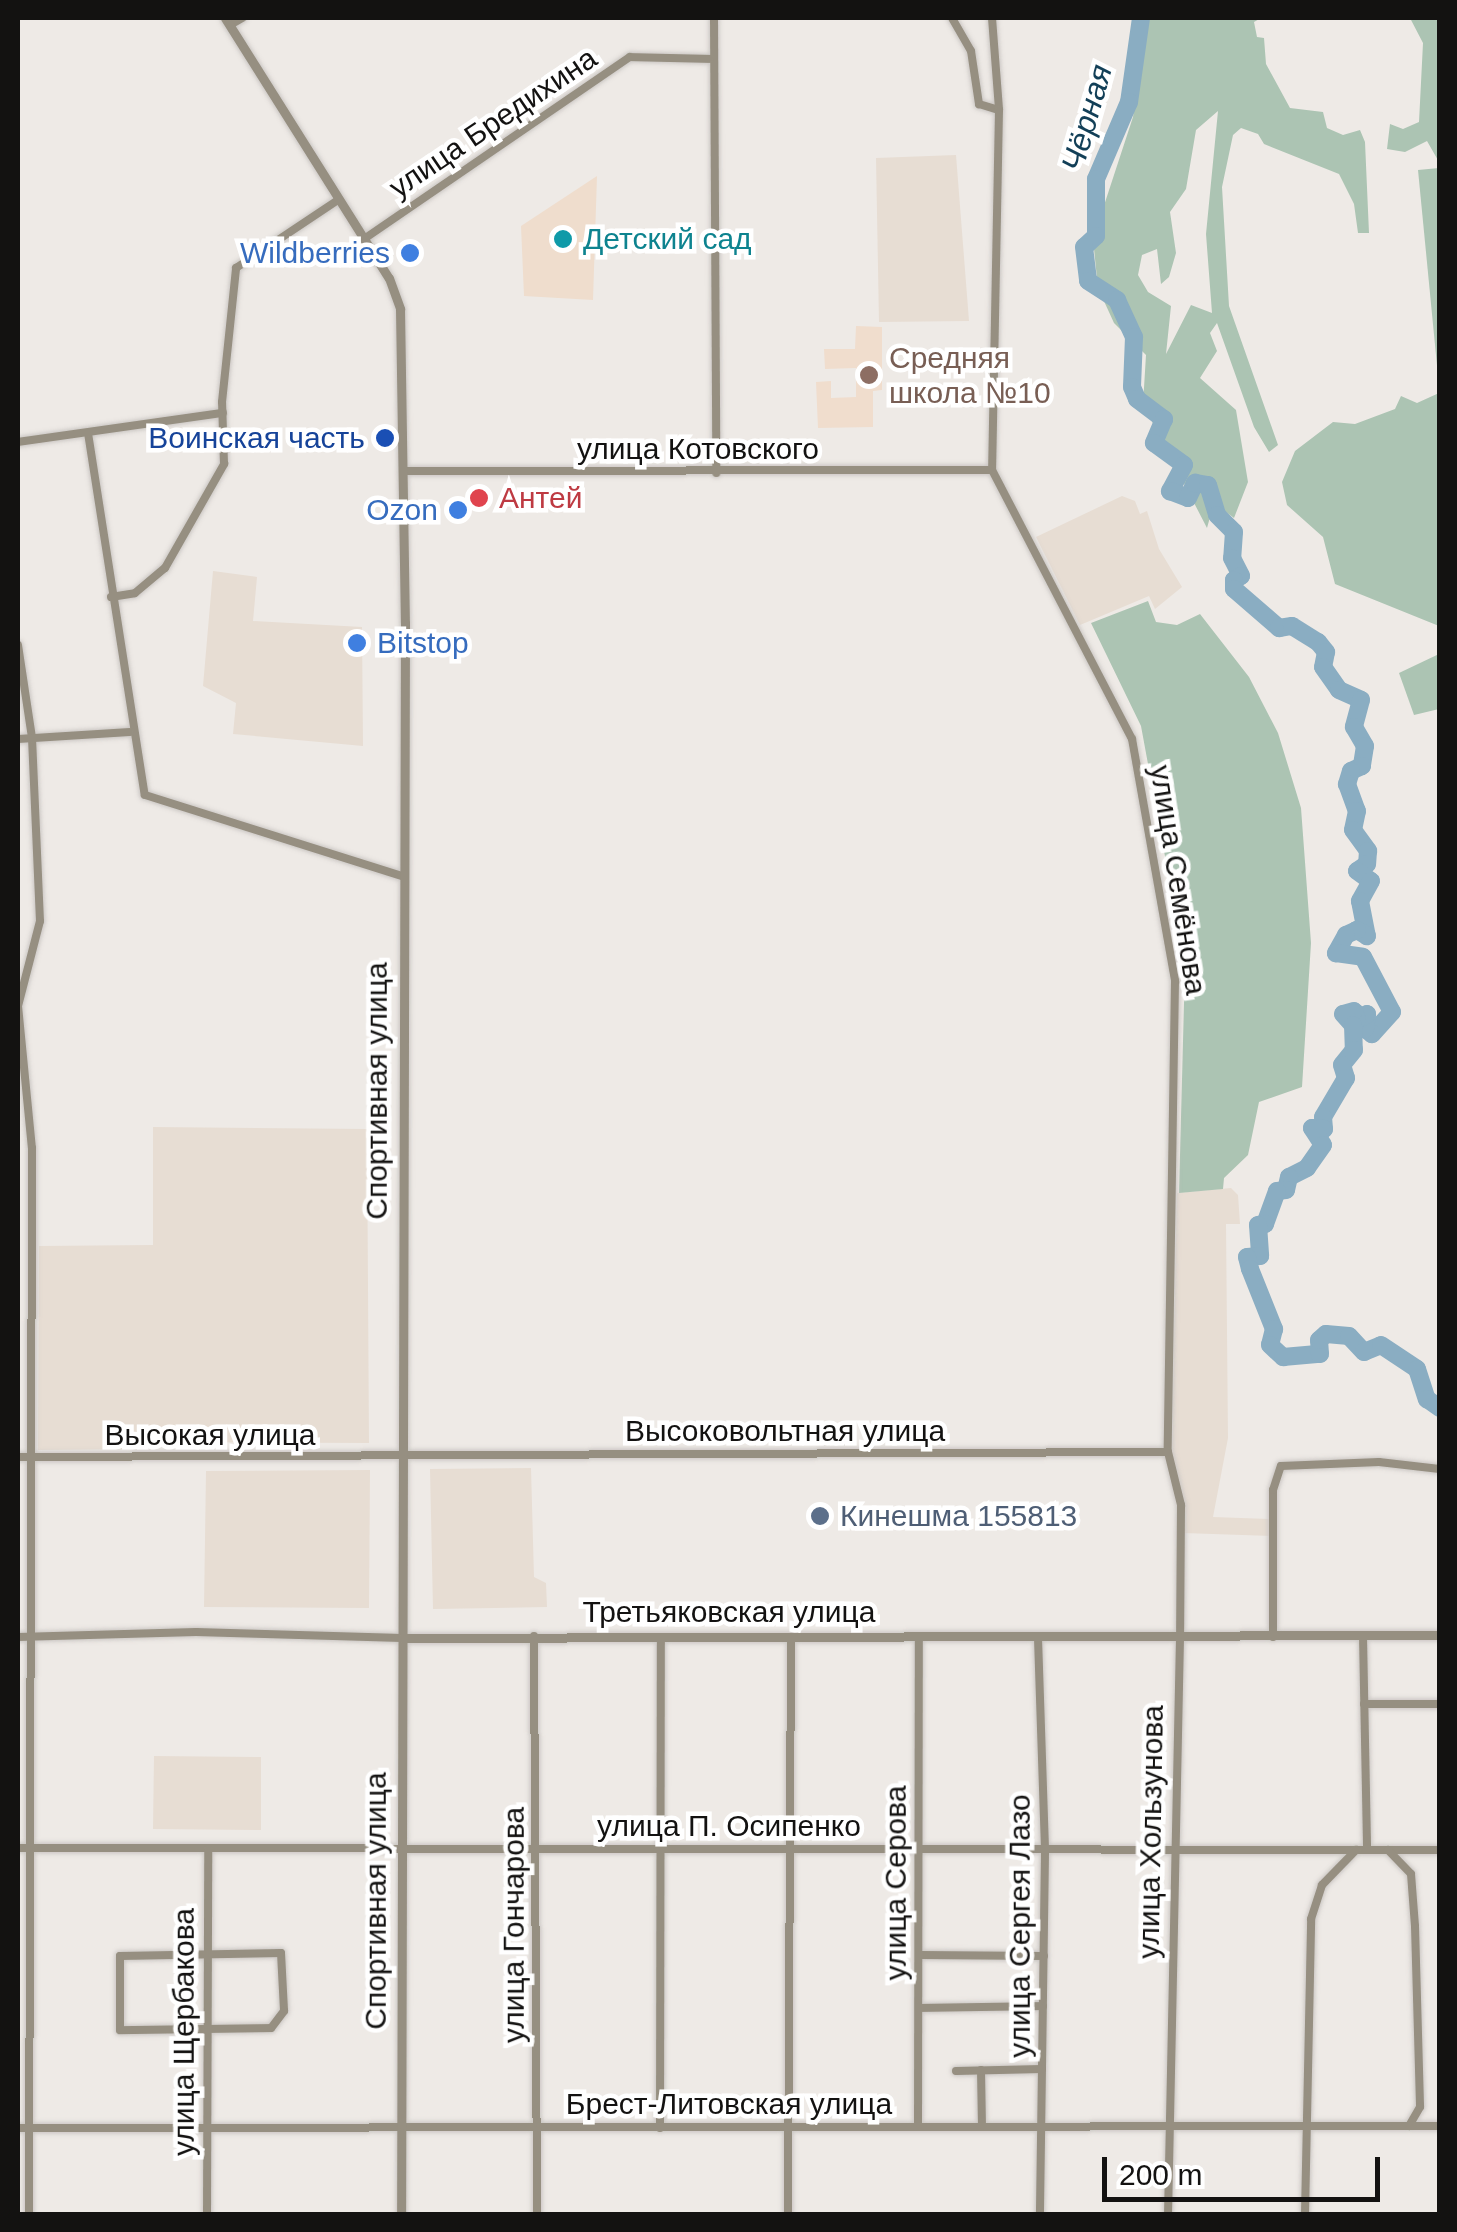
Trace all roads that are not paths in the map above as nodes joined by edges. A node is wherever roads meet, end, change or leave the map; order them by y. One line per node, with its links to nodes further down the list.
1 (242, 18): 5 (street)
2 (714, 18): 6 (street)
3 (952, 18): 7 (street)
4 (992, 18): 7 (street)
5 (228, 21): 8 (street, Спортивная улица)
6 (710, 59): 9 (street, улица Бредихина); 15 (street)
7 (998, 110): 14 (street)
8 (338, 200): 9 (street, Спортивная улица); 10 (street)
9 (364, 239): 13 (street, Спортивная улица)
10 (222, 413): 11 (street); 16 (street)
11 (88, 432): 12 (street); 16 (street)
12 (18, 442)
13 (403, 470): 15 (street, улица Котовского); 21 (street, Спортивная улица)
14 (992, 470): 15 (street, улица Котовского); 24 (street, улица Семёнова)
15 (716, 474)
16 (111, 598): 18 (street)
17 (18, 644): 19 (street)
18 (130, 732): 19 (street); 21 (street)
19 (32, 738): 20 (street); 23 (street)
20 (18, 739)
21 (402, 876): 25 (street, Спортивная улица)
22 (18, 1236): 23 (street)
23 (30, 1237): 27 (street)
24 (1168, 1452): 25 (street, Высоковольтная улица); 40 (street, улица Хользунова)
25 (402, 1456): 27 (street, Высокая улица); 35 (street, Спортивная улица)
26 (18, 1457): 27 (street, Высокая улица)
27 (31, 1457): 33 (street)
28 (1440, 1470): 34 (street)
29 (1440, 1635): 31 (street, Третьяковская улица)
30 (534, 1636): 35 (street, Третьяковская улица); 36 (street, Третьяковская улица); 47 (street, улица Гончарова)
31 (1363, 1636): 34 (street, Третьяковская улица); 41 (street)
32 (18, 1637): 33 (street, Третьяковская улица)
33 (31, 1637): 35 (street, Третьяковская улица); 44 (street)
34 (1273, 1637): 40 (street, Третьяковская улица)
35 (402, 1638): 57 (street, Спортивная улица)
36 (661, 1638): 37 (street, Третьяковская улица); 51 (street)
37 (791, 1638): 38 (street, Третьяковская улица); 48 (street)
38 (919, 1638): 39 (street, Третьяковская улица); 49 (street, улица Серова)
39 (1038, 1638): 40 (street, Третьяковская улица); 58 (street, улица Сергея Лазо)
40 (1180, 1638): 52 (street, улица Хользунова)
41 (1364, 1704): 42 (street); 54 (street)
42 (1440, 1704)
43 (18, 1752): 44 (street)
44 (30, 1752): 46 (street)
45 (18, 1848): 46 (street, улица П. Осипенко)
46 (30, 1848): 50 (street, улица П. Осипенко); 63 (street)
47 (535, 1848): 51 (street, улица П. Осипенко); 57 (street, улица П. Осипенко); 70 (street, улица Гончарова)
48 (794, 1849): 49 (street, улица П. Осипенко); 51 (street, улица П. Осипенко); 82 (street)
49 (920, 1849): 58 (street, улица П. Осипенко); 60 (street, улица Серова)
50 (208, 1850): 57 (street, улица П. Осипенко); 59 (street, улица Щербакова)
51 (663, 1850): 81 (street)
52 (1172, 1850): 53 (street, улица П. Осипенко); 58 (street, улица П. Осипенко); 83 (street, улица Хользунова)
53 (1356, 1850): 54 (street, улица П. Осипенко); 72 (street)
54 (1368, 1850): 55 (street, улица П. Осипенко)
55 (1388, 1850): 56 (street, улица П. Осипенко); 73 (street)
56 (1440, 1850)
57 (400, 1851): 71 (street, Спортивная улица)
58 (1045, 1852): 61 (street, улица Сергея Лазо)
59 (204, 1956): 66 (street, улица Щербакова); 66 (street); 66 (street)
60 (920, 1956): 61 (street); 65 (street, улица Серова)
61 (1044, 1956): 64 (street, улица Сергея Лазо)
62 (18, 1999): 63 (street)
63 (28, 2000): 80 (street)
64 (1043, 2006): 65 (street); 67 (street, улица Сергея Лазо)
65 (920, 2008): 76 (street, улица Серова)
66 (204, 2029): 75 (street, улица Щербакова)
67 (1042, 2068): 68 (street); 78 (street, улица Сергея Лазо)
68 (981, 2070): 69 (street); 77 (street)
69 (956, 2071)
70 (537, 2125): 71 (street, Брест-Литовская улица); 81 (street, Брест-Литовская улица); 87 (street, улица Гончарова)
71 (401, 2126): 75 (street, Брест-Литовская улица); 86 (street, Спортивная улица)
72 (1306, 2126): 73 (street, Брест-Литовская улица); 83 (street, Брест-Литовская улица); 91 (street)
73 (1410, 2126): 74 (street, Брест-Литовская улица)
74 (1440, 2126)
75 (206, 2127): 80 (street, Брест-Литовская улица); 85 (street, улица Щербакова)
76 (918, 2127): 77 (street, Брест-Литовская улица); 82 (street, Брест-Литовская улица)
77 (982, 2127): 78 (street, Брест-Литовская улица)
78 (1041, 2127): 83 (street, Брест-Литовская улица); 89 (street, улица Сергея Лазо)
79 (18, 2128): 80 (street, Брест-Литовская улица)
80 (29, 2128): 84 (street)
81 (660, 2128): 82 (street, Брест-Литовская улица)
82 (789, 2128): 88 (street)
83 (1170, 2128): 90 (street, улица Хользунова)
84 (30, 2214)
85 (207, 2214)
86 (401, 2214)
87 (537, 2214)
88 (788, 2214)
89 (1040, 2214)
90 (1168, 2214)
91 (1305, 2214)

